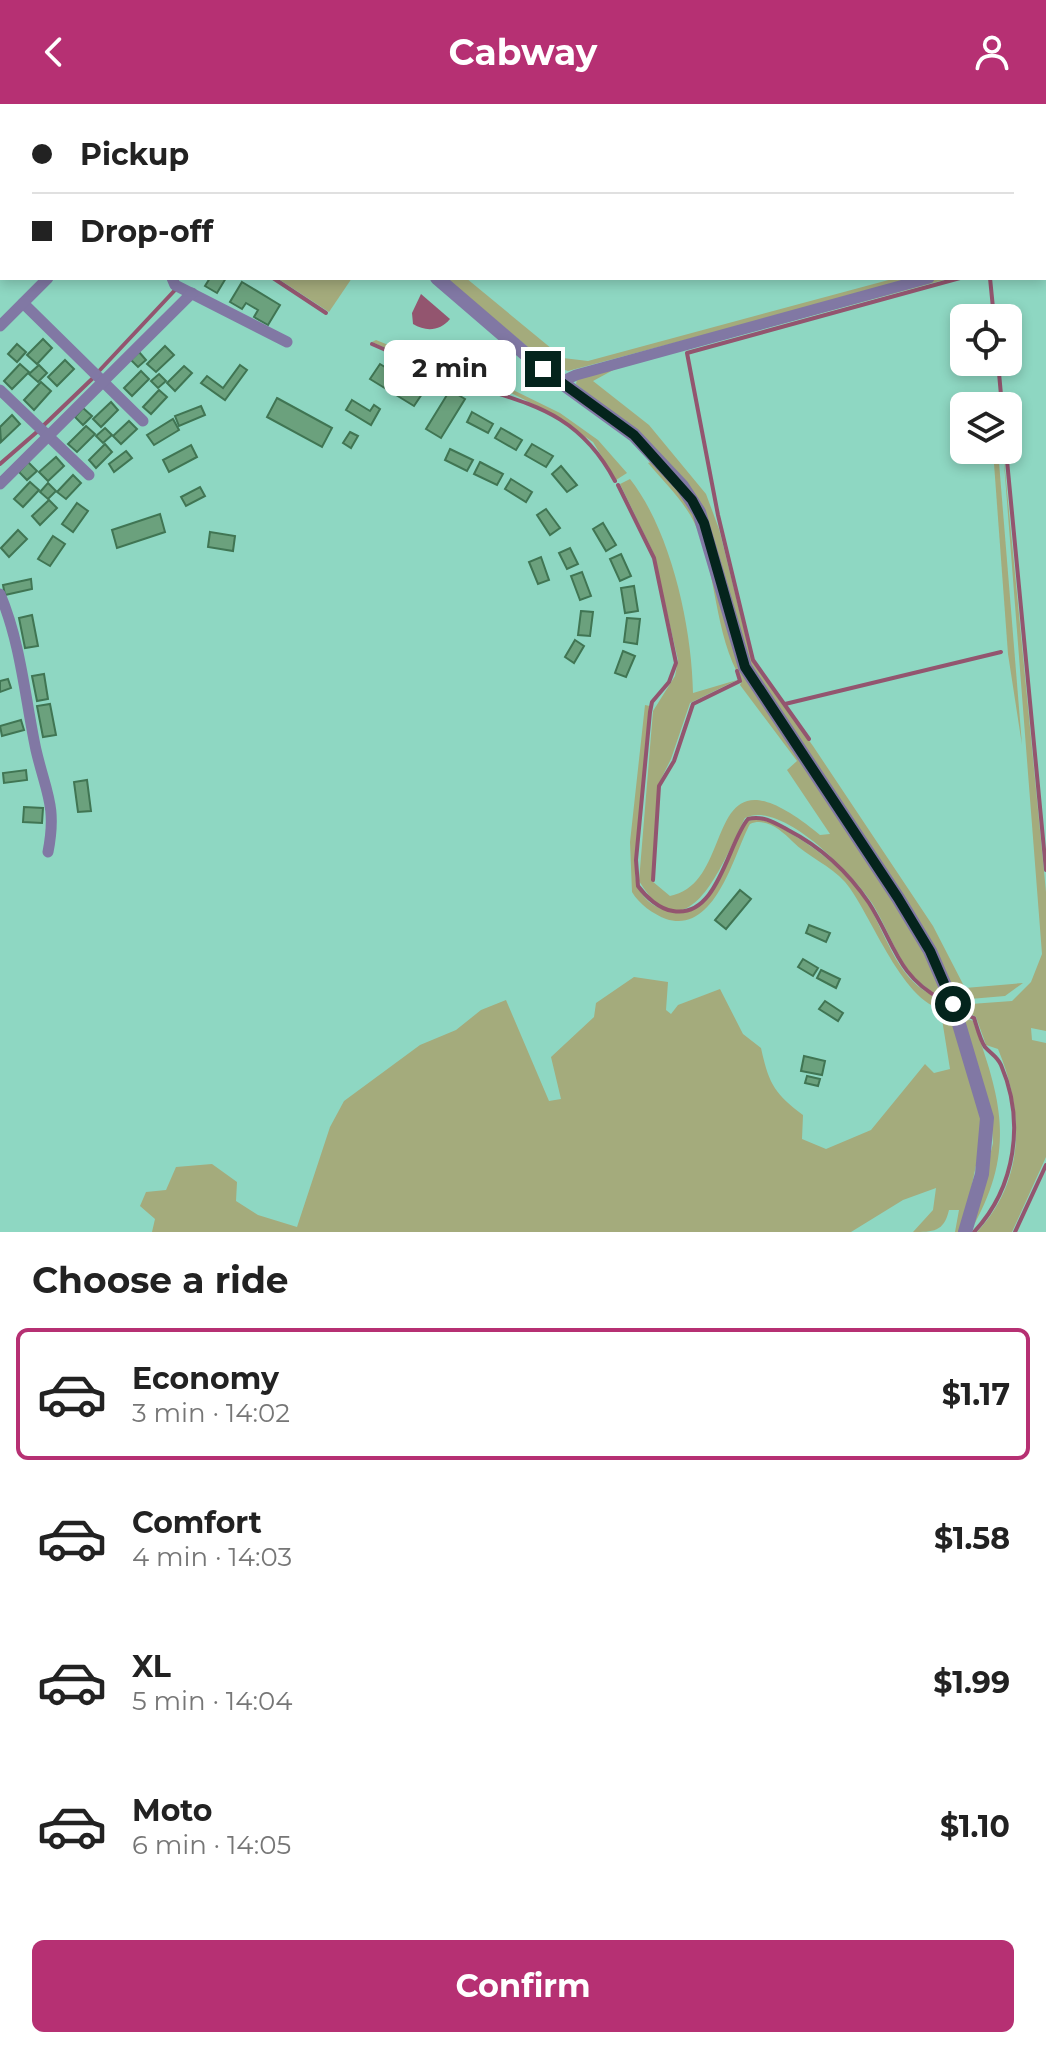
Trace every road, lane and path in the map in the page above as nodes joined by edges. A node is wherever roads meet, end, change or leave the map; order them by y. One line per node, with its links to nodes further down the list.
1 (46, 280): 6 (street)
2 (173, 280): 5 (street)
3 (439, 280): 10 (street)
4 (922, 280): 10 (street)
5 (192, 293): 8 (street); 9 (street)
6 (23, 303): 7 (street); 9 (street)
7 (0, 326)
8 (287, 342)
9 (104, 382): 12 (street); 13 (street)
10 (561, 382): 18 (street)
11 (0, 390): 13 (street)
12 (143, 421)
13 (49, 437): 14 (street); 15 (street)
14 (89, 475)
15 (0, 484)
16 (0, 594): 17 (street)
17 (48, 852)
18 (965, 1232)

